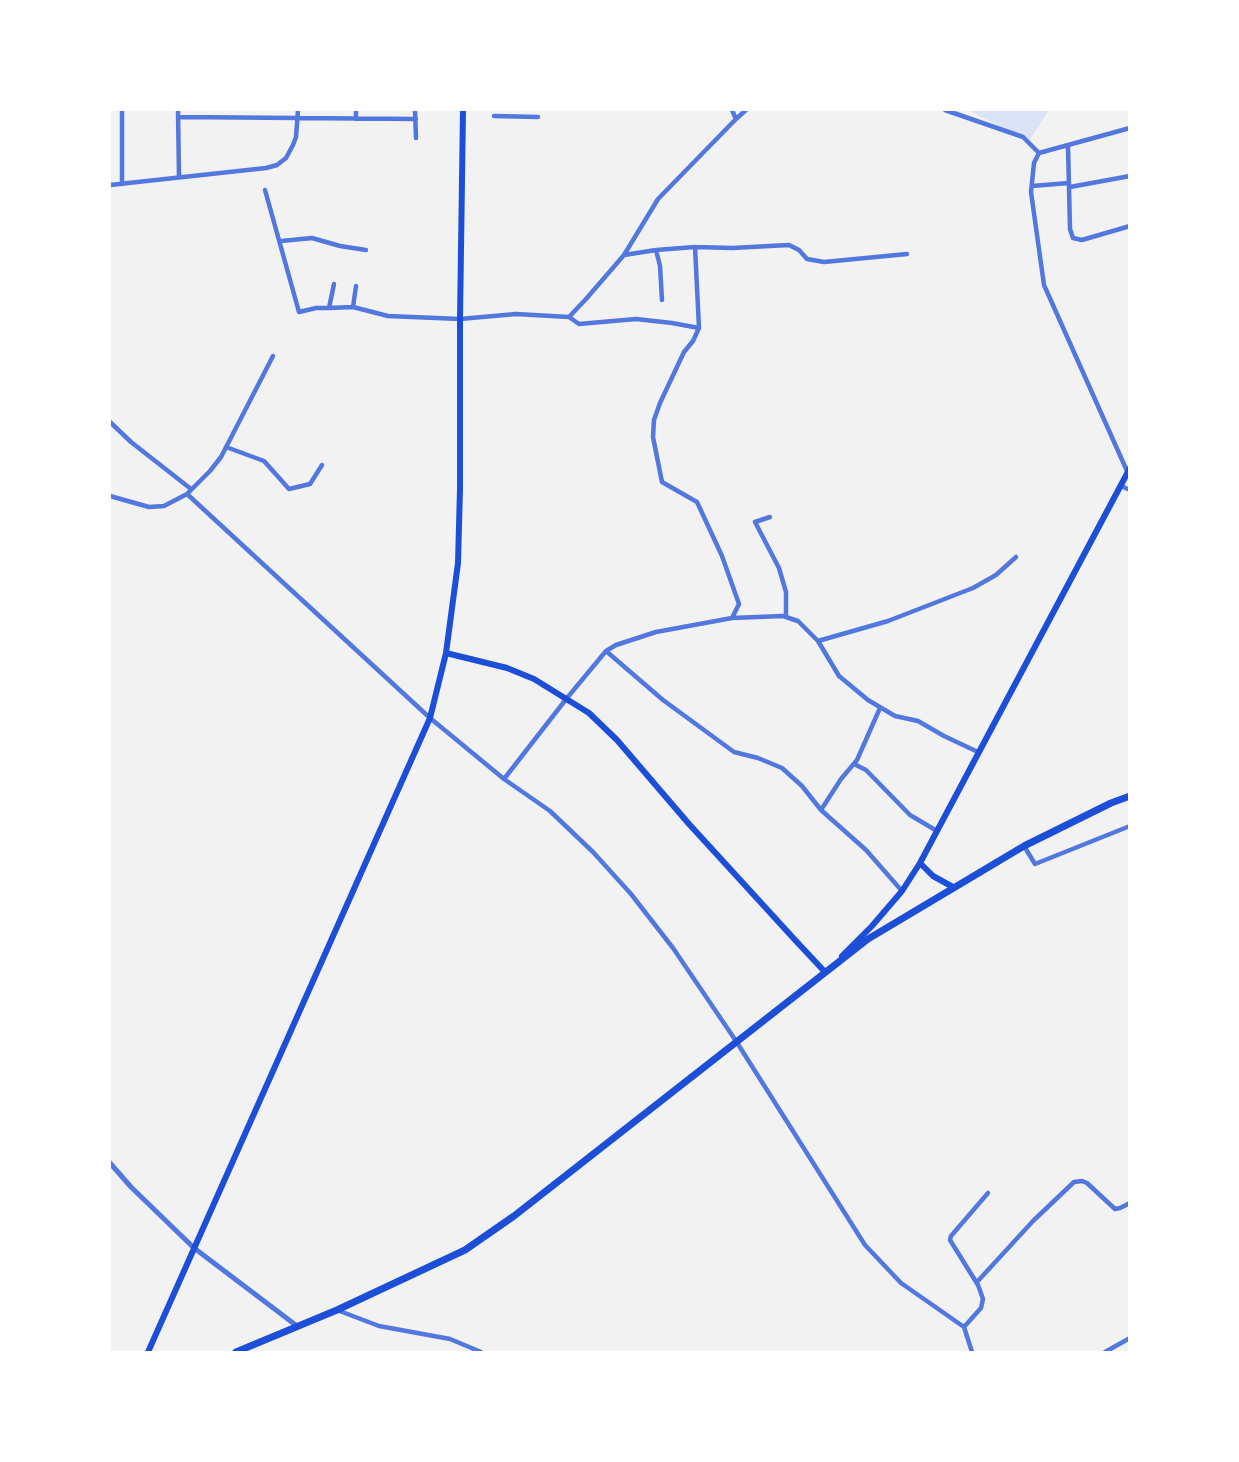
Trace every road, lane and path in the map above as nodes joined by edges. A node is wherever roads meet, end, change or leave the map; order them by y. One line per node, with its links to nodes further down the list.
1 (122, 110): 27 (street)
2 (178, 110): 13 (street)
3 (238, 110): 16 (street)
4 (298, 110): 17 (street)
5 (356, 110): 18 (street)
6 (415, 110): 19 (street)
7 (463, 110): 45 (main road)
8 (512, 110): 14 (street)
9 (732, 110): 20 (street)
10 (746, 110): 20 (street)
11 (945, 110): 24 (street)
12 (494, 116): 14 (street)
13 (178, 117): 16 (street); 26 (street)
14 (512, 117): 15 (street)
15 (538, 117)
16 (238, 118): 17 (street)
17 (298, 118): 18 (street); 26 (street)
18 (356, 119): 19 (street)
19 (416, 119): 22 (street)
20 (736, 119): 38 (street)
21 (1130, 128): 23 (street)
22 (416, 138)
23 (1068, 146): 24 (street); 29 (street)
24 (1039, 153): 30 (street)
25 (1130, 176): 29 (street)
26 (179, 177): 27 (street)
27 (122, 184): 28 (street)
28 (110, 185)
29 (1069, 185): 30 (street); 32 (street)
30 (1032, 186): 51 (street)
31 (265, 190): 33 (street)
32 (1130, 226)
33 (281, 241): 35 (street); 43 (street)
34 (695, 247): 36 (street); 37 (street); 46 (street)
35 (366, 250)
36 (656, 250): 38 (street); 41 (street)
37 (907, 254)
38 (624, 255): 44 (street)
39 (334, 284): 43 (street)
40 (356, 286): 42 (street)
41 (662, 300)
42 (353, 307): 43 (street); 45 (street)
43 (329, 308)
44 (569, 317): 45 (street); 46 (street)
45 (460, 319): 62 (main road)
46 (699, 328): 59 (street)
47 (273, 356): 49 (street)
48 (110, 422): 54 (street)
49 (226, 447): 50 (street); 54 (street)
50 (322, 465)
51 (1128, 469): 52 (main road)
52 (1121, 486): 53 (street); 66 (main road)
53 (1130, 490)
54 (189, 491): 55 (street); 65 (street)
55 (110, 496)
56 (770, 517): 58 (street)
57 (1016, 557): 60 (street)
58 (786, 617): 59 (street); 60 (street)
59 (732, 618): 61 (street)
60 (818, 641): 64 (street)
61 (606, 651): 63 (street); 70 (street)
62 (446, 653): 63 (main road); 65 (main road)
63 (567, 698): 68 (street); 77 (main road)
64 (880, 708): 66 (street); 67 (street)
65 (430, 718): 68 (street); 82 (main road)
66 (978, 752): 72 (main road)
67 (854, 764): 70 (street); 72 (street)
68 (504, 779): 78 (street)
69 (1130, 796): 73 (highway)
70 (821, 810): 76 (street)
71 (1130, 826): 73 (street)
72 (937, 831): 74 (main road)
73 (1024, 846): 75 (highway)
74 (920, 863): 75 (main road); 76 (main road)
75 (953, 887): 77 (highway)
76 (902, 891): 77 (main road)
77 (825, 972): 78 (highway)
78 (736, 1041): 84 (highway); 86 (street)
79 (110, 1163): 82 (street)
80 (988, 1193): 83 (street)
81 (1130, 1203): 83 (street)
82 (194, 1248): 85 (street); 88 (main road)
83 (976, 1282): 86 (street)
84 (337, 1310): 85 (highway); 90 (street)
85 (297, 1326): 89 (highway)
86 (964, 1327): 91 (street)
87 (1130, 1338): 92 (street)
88 (148, 1353)
89 (236, 1353)
90 (482, 1353)
91 (972, 1353)
92 (1105, 1353)

